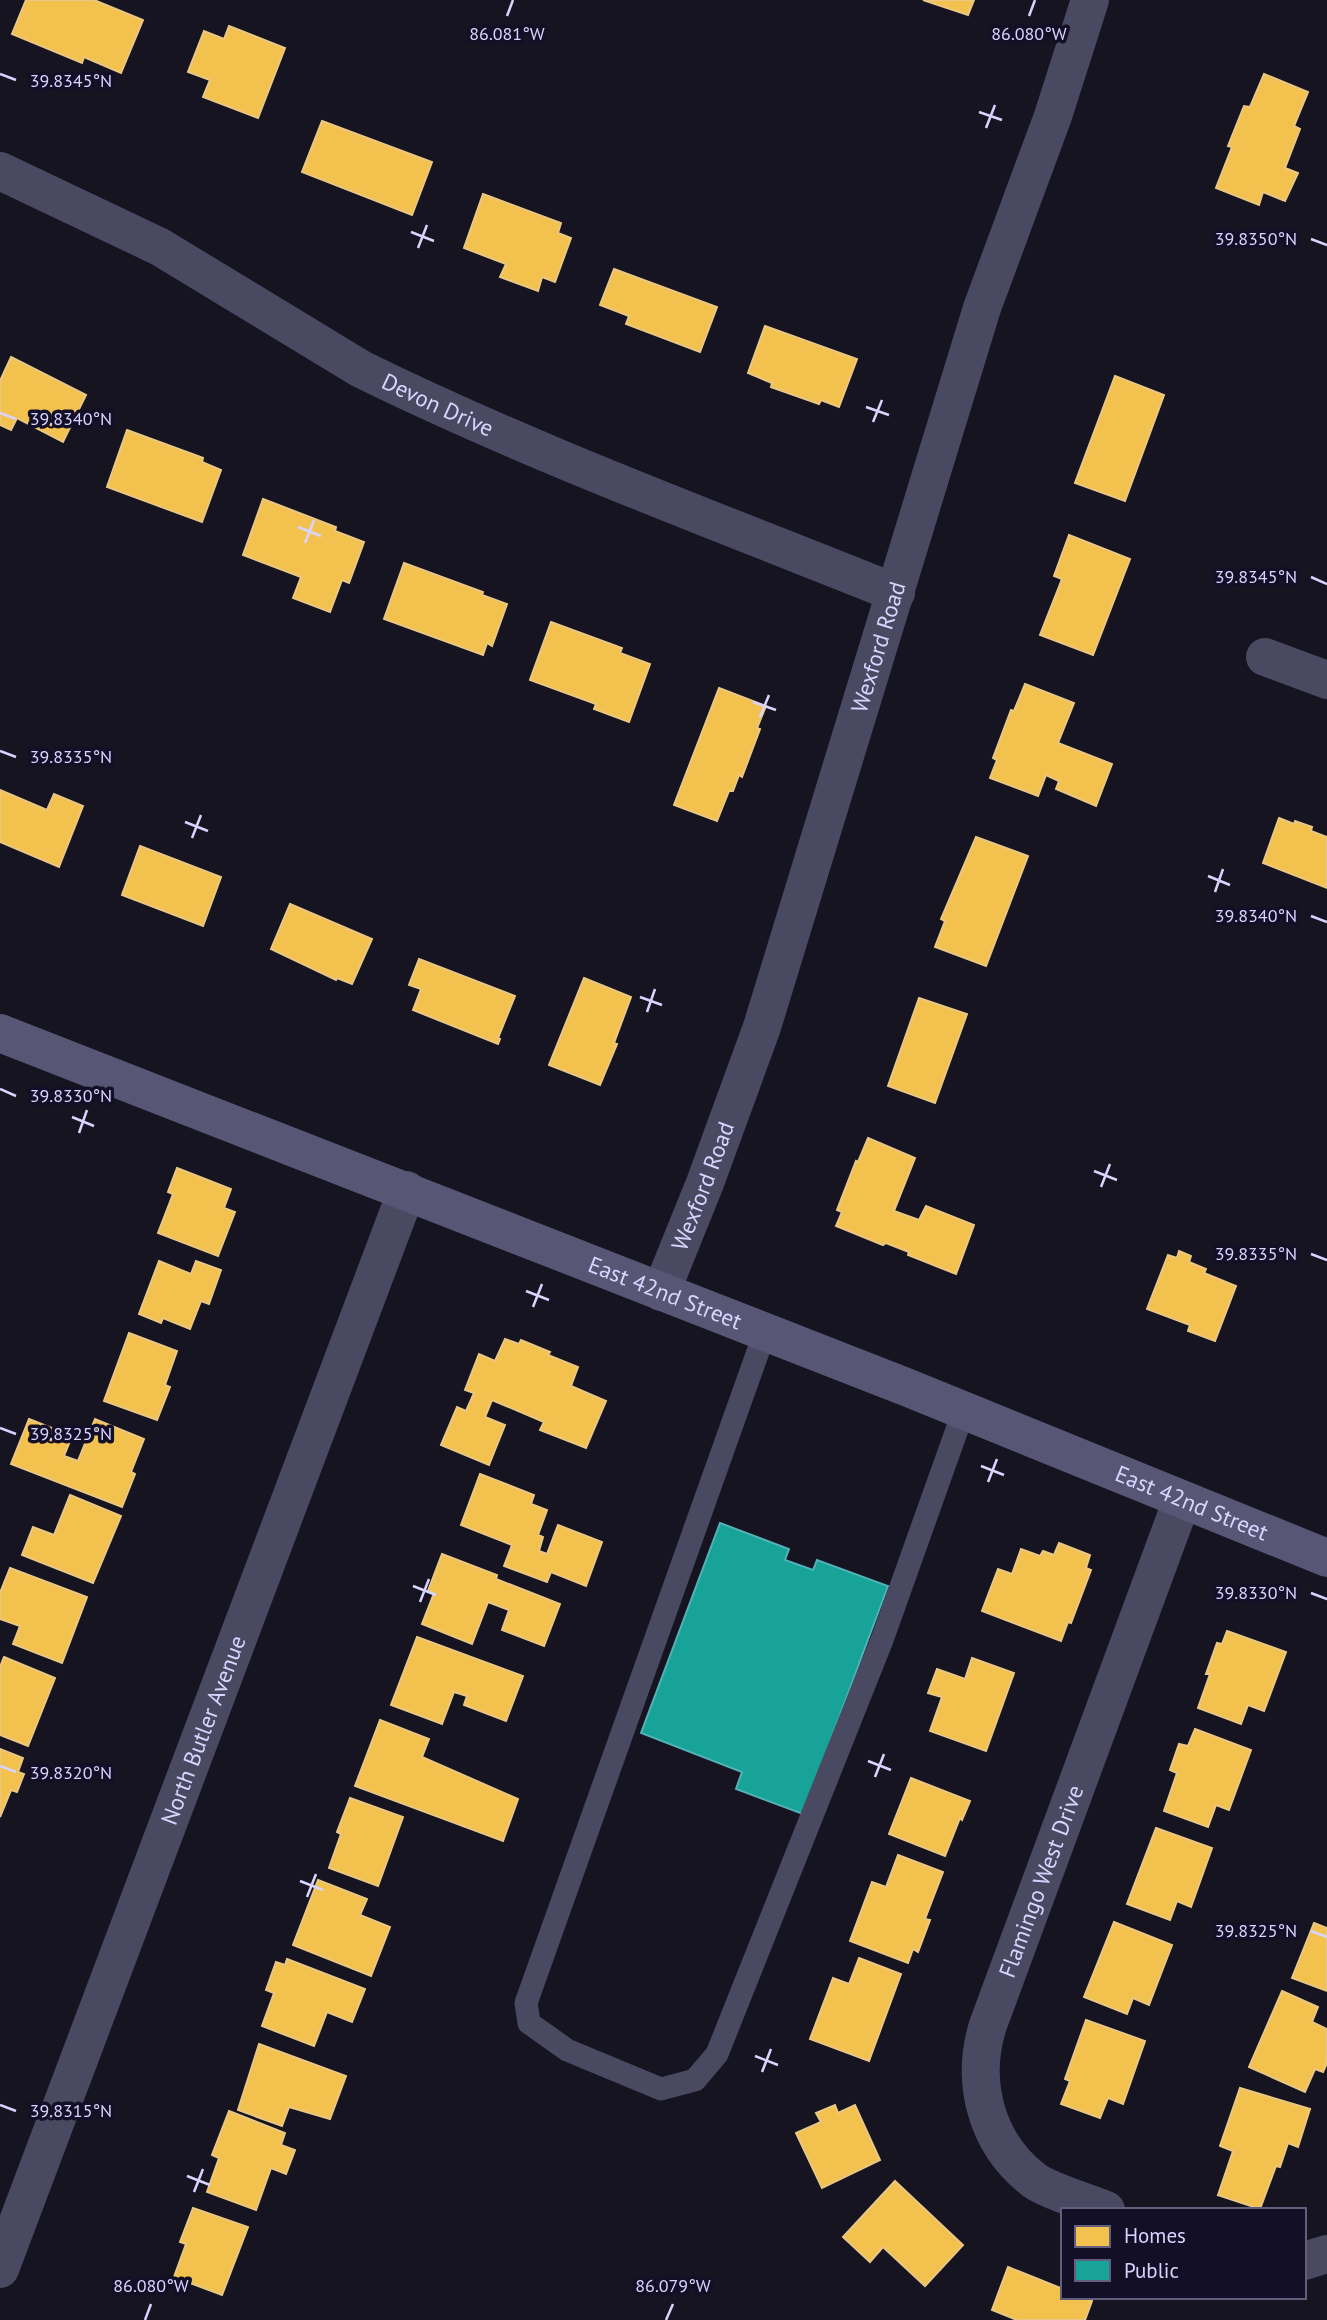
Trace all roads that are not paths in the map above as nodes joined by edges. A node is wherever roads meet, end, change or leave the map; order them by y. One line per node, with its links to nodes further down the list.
1 (1090, 0): 3 (street, Wexford Road)
2 (0, 171): 3 (street, Devon Drive)
3 (896, 593): 8 (street, Wexford Road)
4 (1265, 656): 5 (street)
5 (1327, 680)
6 (0, 1033): 7 (street, East 42nd Street)
7 (407, 1190): 8 (street, East 42nd Street); 14 (street, North Butler Avenue)
8 (661, 1292): 9 (street, East 42nd Street)
9 (765, 1332): 10 (street, East 42nd Street); 10 (lane)
10 (964, 1410): 11 (street, East 42nd Street)
11 (1182, 1500): 12 (street, East 42nd Street); 13 (street, Flamingo West Drive)
12 (1327, 1558)
13 (1101, 2208)
14 (0, 2269)

